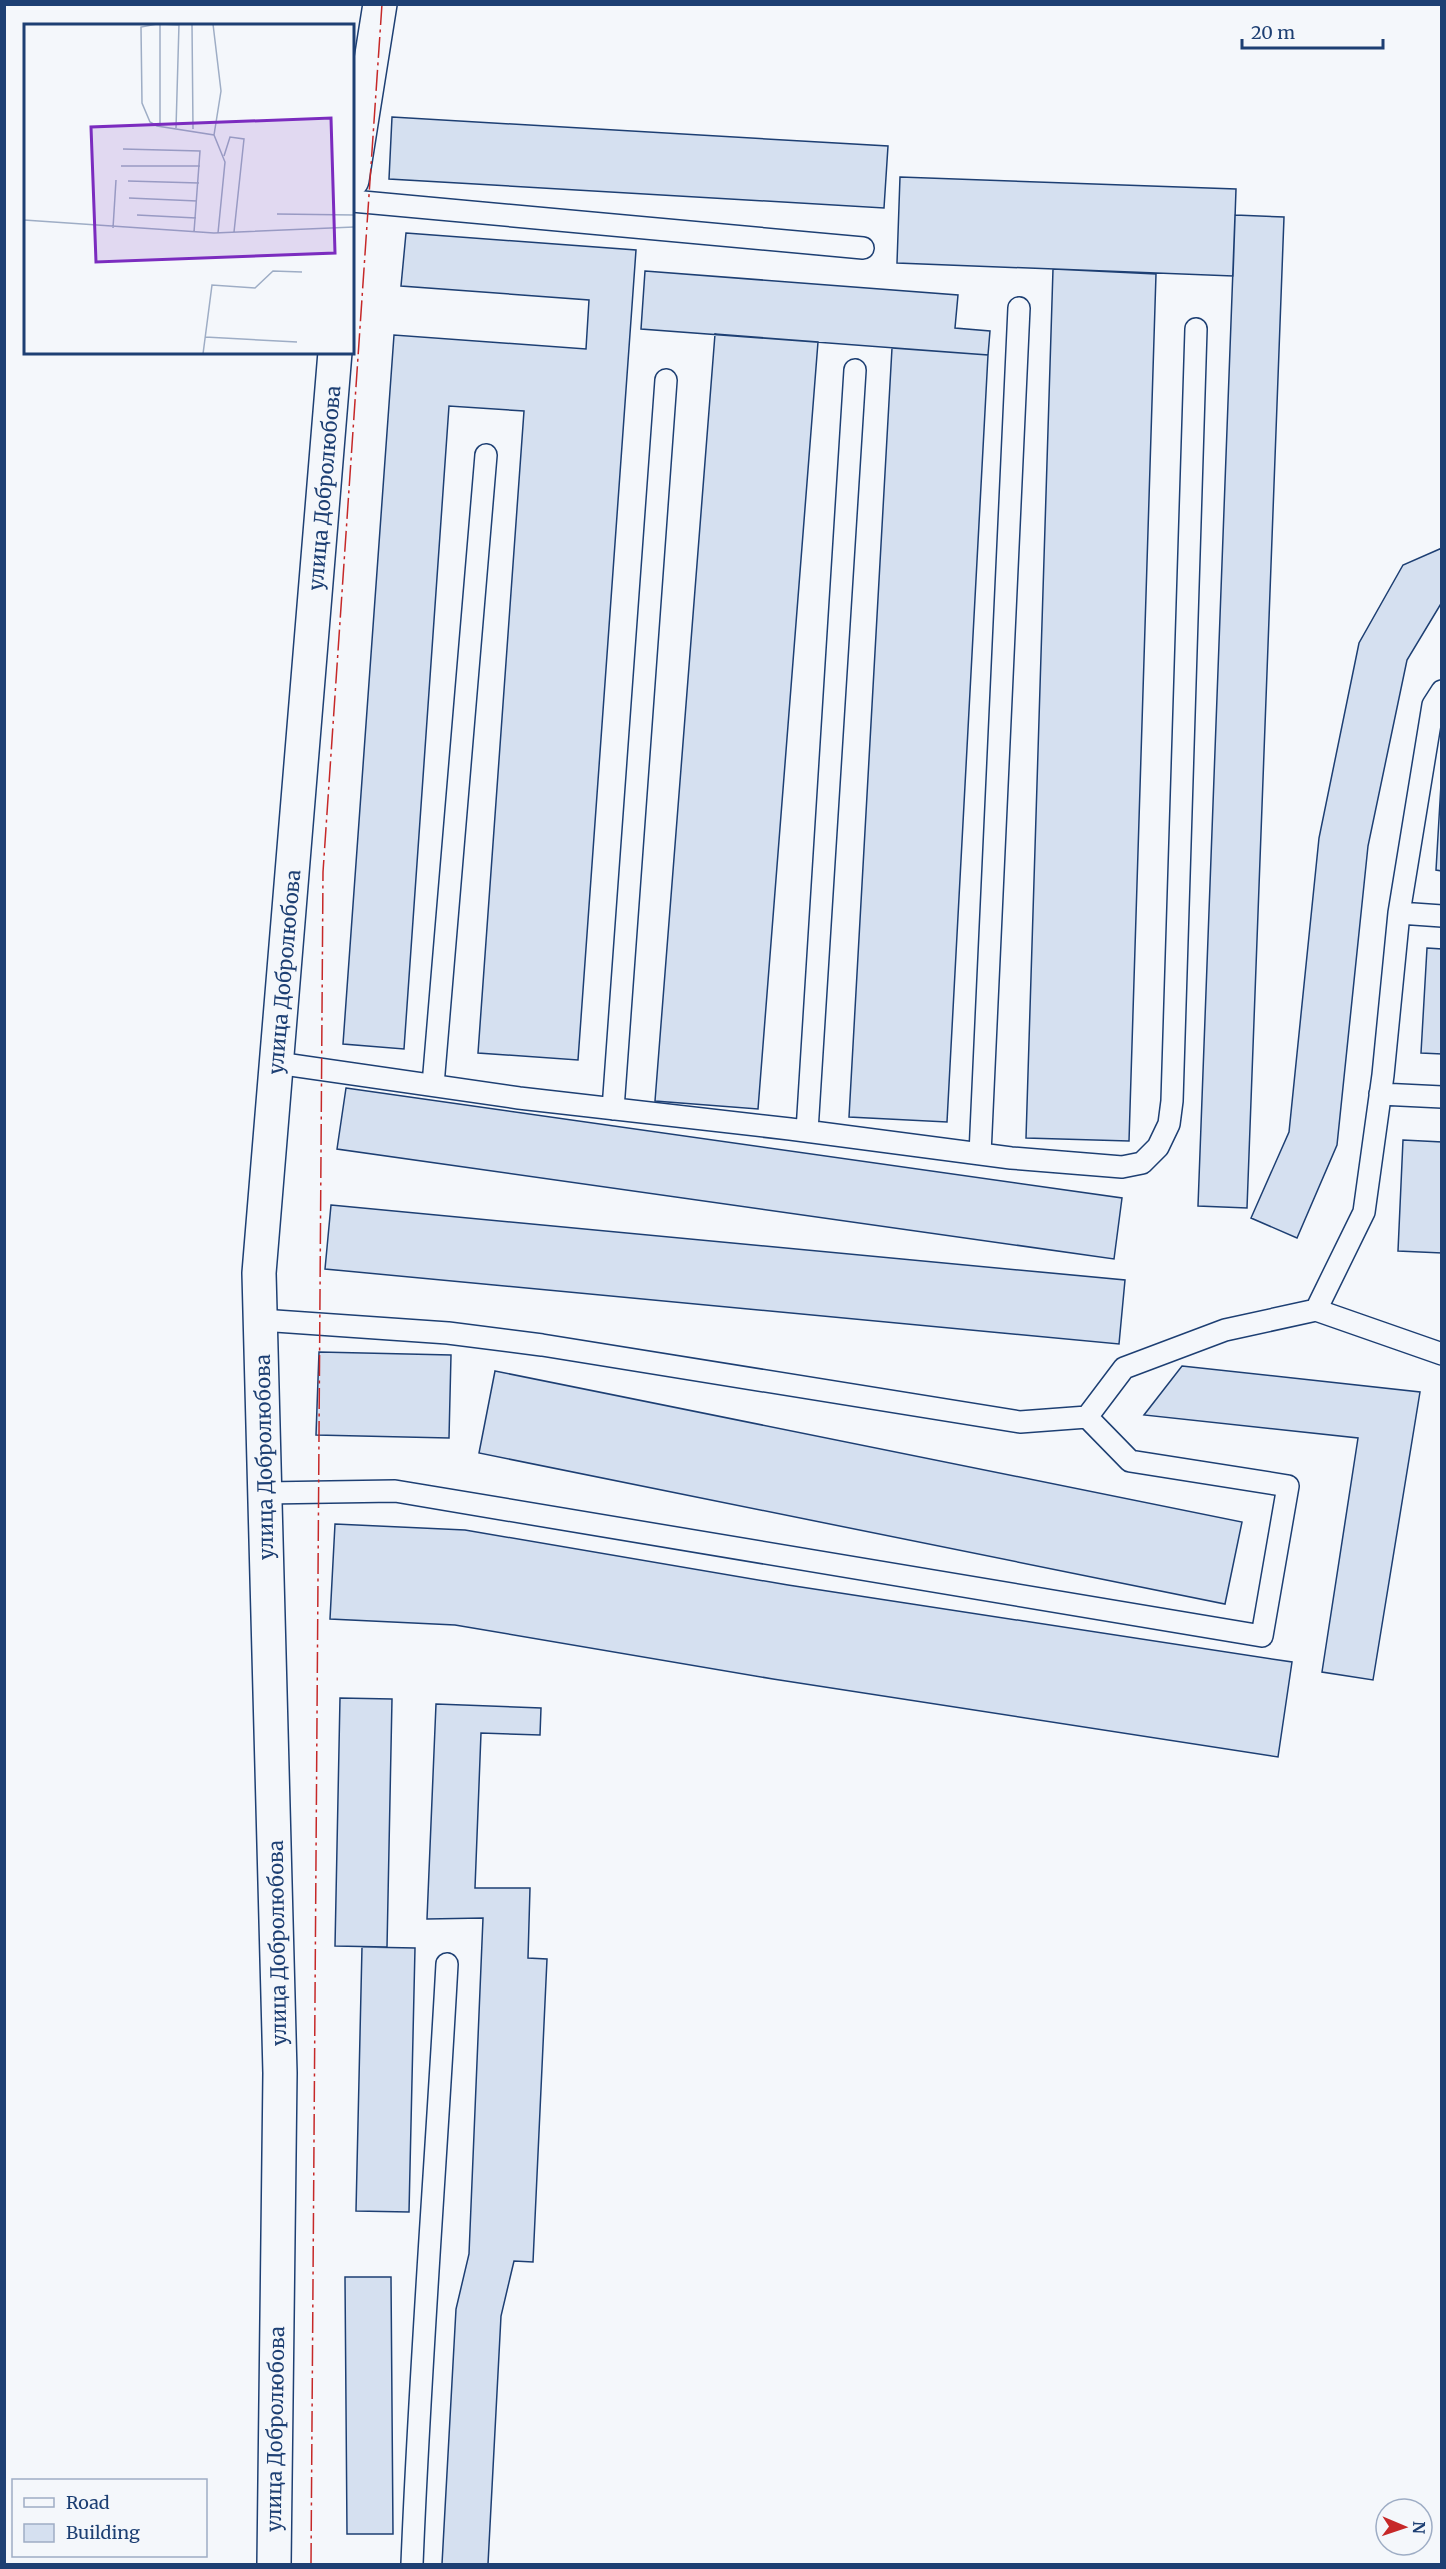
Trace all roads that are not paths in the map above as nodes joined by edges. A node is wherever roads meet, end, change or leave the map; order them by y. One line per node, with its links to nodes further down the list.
1 (380, 4): 2 (street)
2 (354, 167)
3 (354, 201): 4 (lane)
4 (863, 248)
5 (1019, 308): 21 (lane)
6 (1196, 329): 21 (lane)
7 (335, 354): 15 (street, улица Добролюбова)
8 (855, 370): 20 (lane)
9 (666, 380): 19 (lane)
10 (486, 455): 16 (lane)
11 (1442, 691): 12 (lane)
12 (1434, 740): 13 (lane)
13 (1400, 913): 14 (lane); 17 (lane)
14 (1442, 916)
15 (277, 1063): 16 (lane); 23 (street, улица Добролюбова)
16 (433, 1085): 19 (lane)
17 (1380, 1094): 18 (lane); 22 (lane)
18 (1442, 1097)
19 (613, 1108): 20 (lane)
20 (807, 1131): 21 (lane)
21 (980, 1154)
22 (1316, 1310): 24 (lane); 25 (lane)
23 (261, 1320): 25 (lane); 26 (street, улица Добролюбова)
24 (1442, 1354)
25 (1087, 1417): 26 (lane)
26 (265, 1493): 28 (street, улица Добролюбова)
27 (447, 1964): 29 (lane)
28 (274, 2565)
29 (412, 2565)

